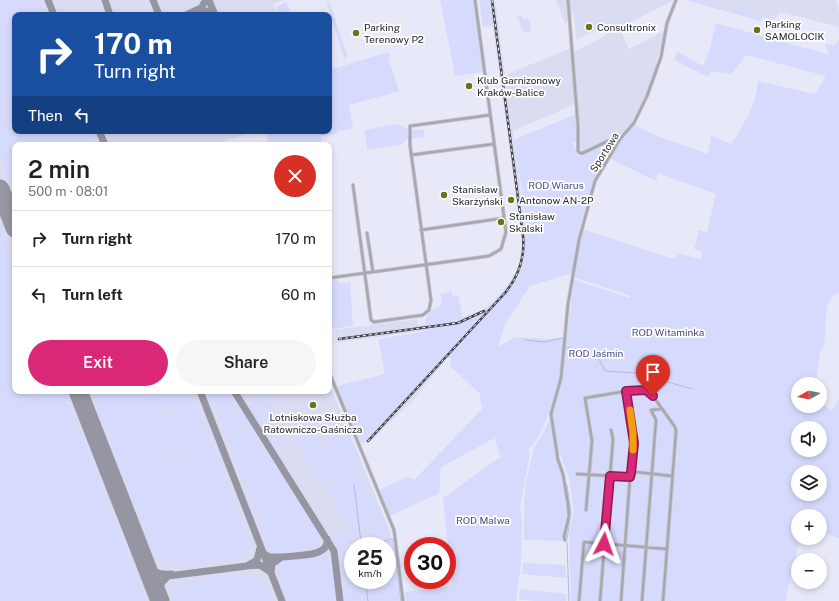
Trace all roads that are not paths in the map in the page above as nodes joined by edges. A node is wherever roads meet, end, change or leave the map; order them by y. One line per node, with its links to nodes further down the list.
1 (475, 0): 4 (street)
2 (568, 0): 5 (street)
3 (676, 0): 5 (street, Sportowa)
4 (490, 115): 6 (street); 7 (street)
5 (620, 139): 28 (street, Sportowa)
6 (494, 144): 7 (street); 9 (street)
7 (412, 155): 10 (street)
8 (353, 185): 14 (street)
9 (504, 218): 10 (street); 12 (street)
10 (421, 230): 12 (street)
11 (367, 233): 13 (street)
12 (426, 265): 13 (street); 14 (street)
13 (373, 272): 14 (street)
14 (365, 273): 15 (street)
15 (332, 278)
16 (332, 379): 33 (street)
17 (626, 391): 18 (street); 20 (street); 22 (street)
18 (662, 409): 23 (street); 25 (street)
19 (611, 430): 24 (street)
20 (631, 473): 23 (street); 26 (street)
21 (577, 474): 22 (street)
22 (589, 474): 24 (street); 27 (street)
23 (652, 474): 25 (street); 31 (street)
24 (610, 476): 26 (street); 29 (street)
25 (672, 476): 32 (street)
26 (630, 477): 30 (street)
27 (586, 510)
28 (565, 540)
29 (604, 544): 30 (street); 34 (street); 35 (street)
30 (625, 546): 31 (street); 36 (street)
31 (646, 547): 32 (street); 37 (street)
32 (667, 549): 38 (street)
33 (403, 601)
34 (579, 601)
35 (600, 601)
36 (621, 601)
37 (642, 601)
38 (663, 601)

